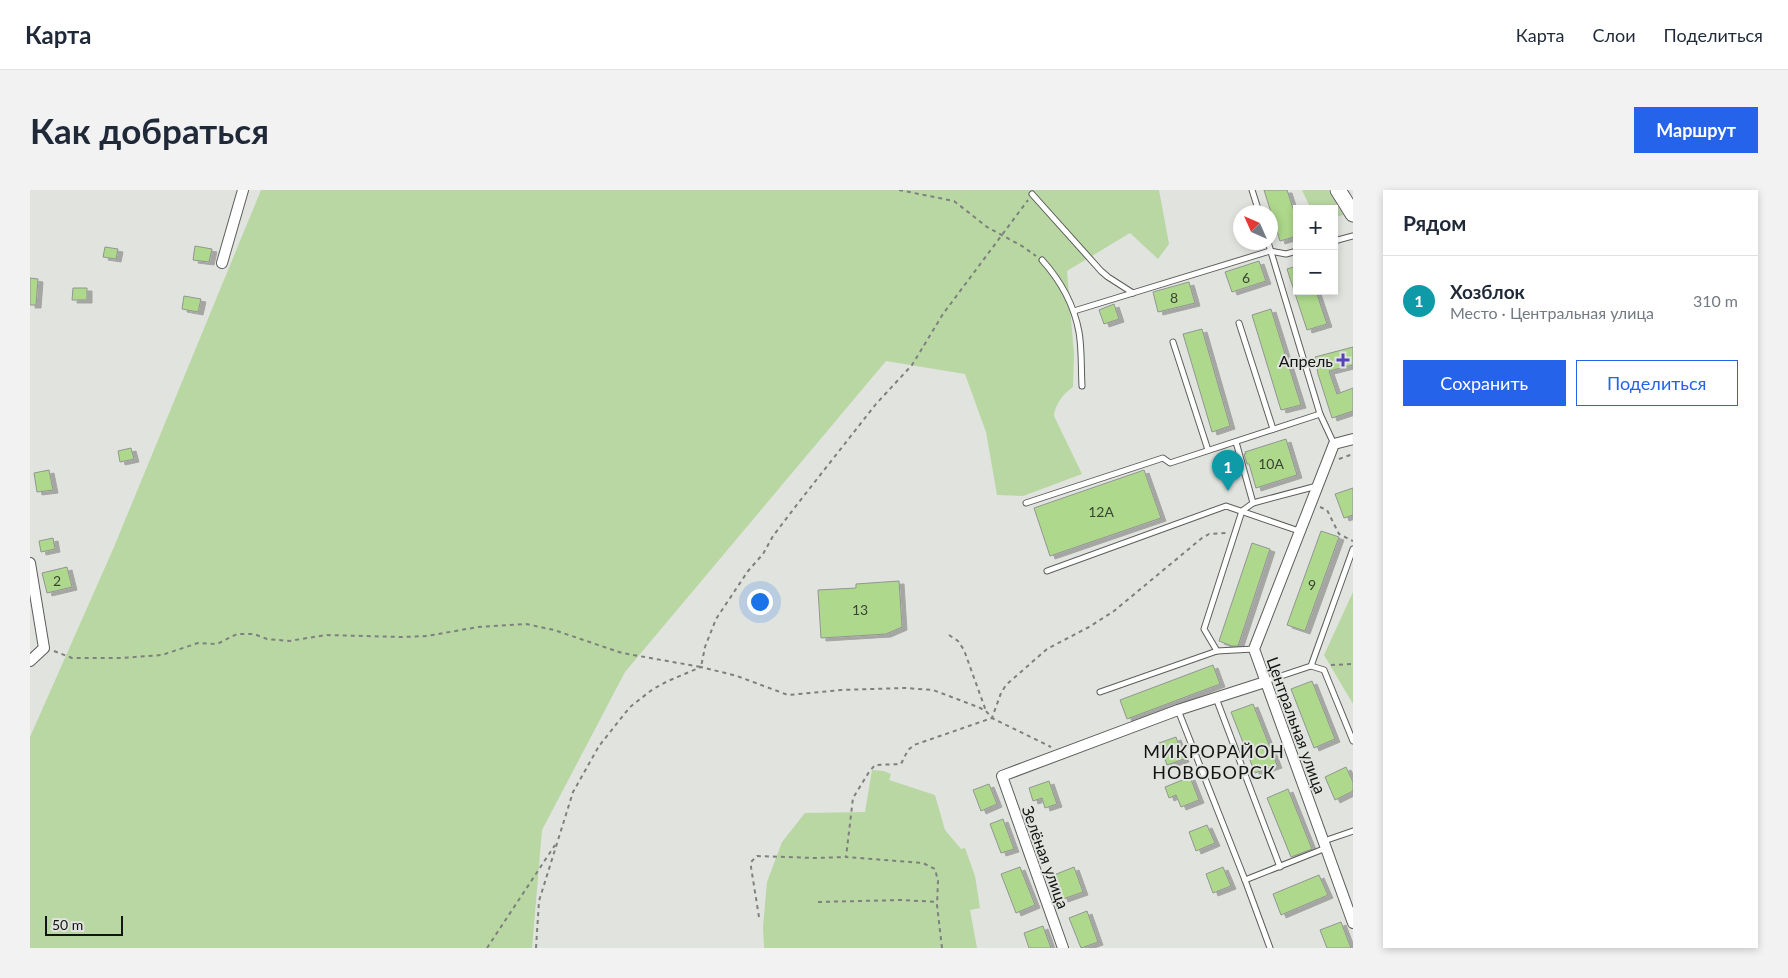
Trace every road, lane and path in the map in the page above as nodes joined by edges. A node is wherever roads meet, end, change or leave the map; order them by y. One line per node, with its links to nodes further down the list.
1 (243, 190): 14 (street)
2 (899, 190): 8 (path)
3 (1252, 190): 6 (lane)
4 (1338, 190): 7 (main road)
5 (1032, 194): 8 (path); 15 (lane)
6 (1257, 205)
7 (1353, 214)
8 (1002, 235): 13 (path); 44 (path)
9 (1353, 236): 10 (lane)
10 (1338, 240)
11 (1270, 251): 12 (lane); 15 (lane); 20 (lane)
12 (1293, 252)
13 (1042, 260): 16 (lane)
14 (222, 263)
15 (1133, 293): 16 (lane)
16 (1074, 311): 19 (lane)
17 (1239, 323): 21 (lane)
18 (1173, 342): 25 (lane)
19 (1082, 386)
20 (1320, 414): 21 (lane); 24 (lane)
21 (1273, 429): 23 (lane)
22 (1353, 439): 24 (street)
23 (1236, 442): 25 (lane); 28 (lane)
24 (1334, 444): 26 (street, Центральная улица)
25 (1208, 450): 27 (lane)
26 (1317, 486): 28 (lane); 31 (street, Центральная улица)
27 (1026, 503)
28 (1253, 503): 30 (lane)
29 (1317, 506): 33 (path)
30 (1242, 511): 31 (lane); 32 (lane); 36 (lane)
31 (1299, 531): 40 (street, Центральная улица)
32 (1235, 534): 39 (lane); 50 (path)
33 (1353, 541)
34 (1353, 549): 43 (lane)
35 (30, 563): 38 (street)
36 (1047, 571)
37 (949, 635): 49 (path)
38 (44, 648): 41 (street); 44 (path)
39 (1217, 650): 40 (lane); 46 (lane)
40 (1254, 650): 45 (street, Центральная улица)
41 (30, 662)
42 (1353, 664): 43 (path)
43 (1311, 666): 45 (lane); 51 (lane)
44 (701, 668): 49 (path); 54 (path)
45 (1265, 682): 47 (street); 55 (street, Центральная улица)
46 (1100, 692)
47 (1216, 698): 48 (street); 57 (lane)
48 (1178, 710): 52 (street); 58 (lane)
49 (986, 711): 50 (path)
50 (992, 718): 52 (path); 56 (path)
51 (1353, 741)
52 (1062, 753): 66 (street, Зелёная улица)
53 (1353, 831): 55 (lane)
54 (557, 843): 63 (path); 64 (path)
55 (1325, 845): 57 (lane); 62 (street, Центральная улица)
56 (846, 857): 60 (path); 61 (path)
57 (1280, 866): 58 (lane)
58 (1245, 880): 67 (lane)
59 (818, 902): 60 (path)
60 (937, 902): 65 (path)
61 (759, 917)
62 (1353, 923)
63 (487, 948)
64 (536, 948)
65 (942, 948)
66 (1063, 948)
67 (1270, 948)

